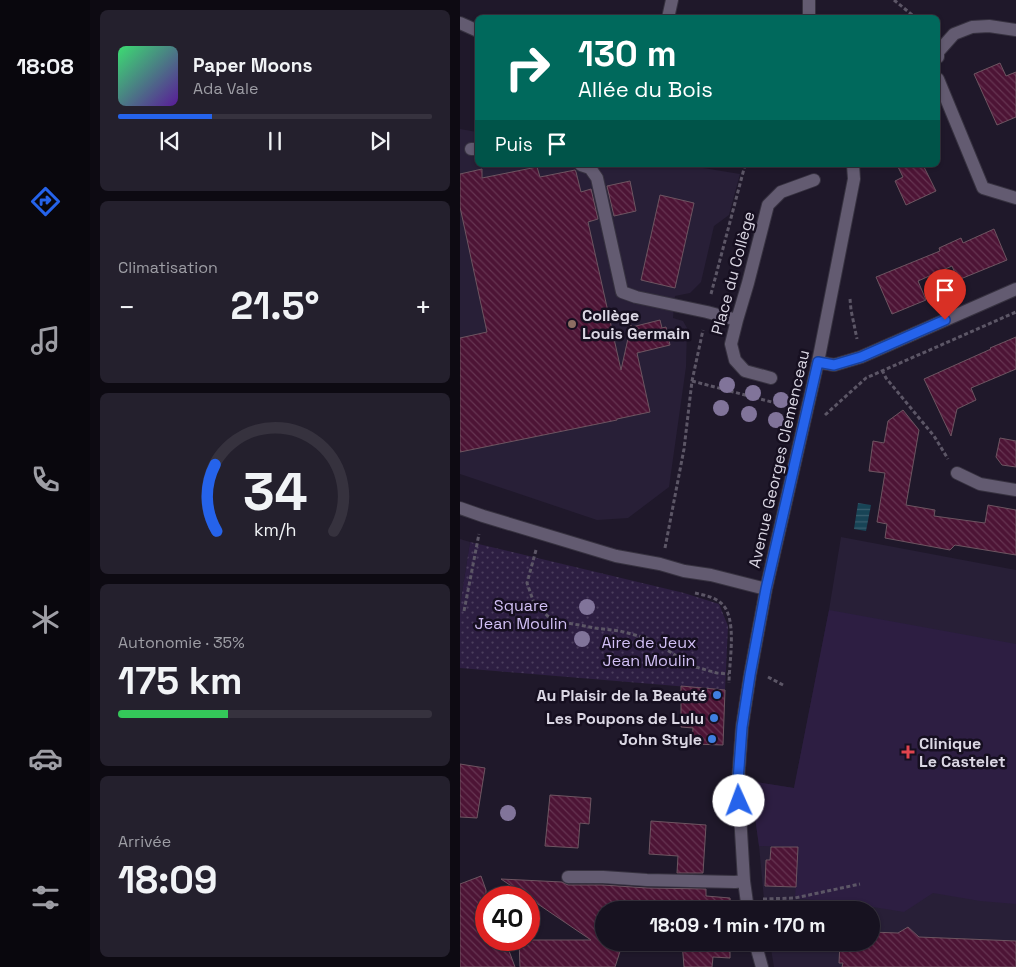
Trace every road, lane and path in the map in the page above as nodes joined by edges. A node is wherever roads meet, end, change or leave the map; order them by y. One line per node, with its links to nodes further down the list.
1 (672, 0): 4 (street)
2 (809, 0): 5 (street)
3 (894, 0): 6 (path)
4 (669, 15)
5 (809, 15)
6 (912, 15)
7 (460, 22): 8 (street)
8 (475, 30)
9 (1016, 30): 10 (street)
10 (940, 50)
11 (940, 84): 16 (street)
12 (587, 167): 19 (street)
13 (744, 167): 19 (path)
14 (853, 167): 24 (street, Avenue Georges Clemenceau)
15 (814, 180): 21 (street, Place du Collège)
16 (1016, 198)
17 (1016, 289): 22 (street)
18 (850, 293): 23 (path)
19 (707, 312): 21 (street); 27 (path)
20 (1016, 312): 25 (path)
21 (736, 320): 26 (street, Place du Collège)
22 (873, 352): 23 (street); 25 (path)
23 (861, 357): 24 (street)
24 (818, 362): 36 (street, Avenue Georges Clemenceau)
25 (882, 371): 29 (path); 30 (path)
26 (771, 378)
27 (692, 381): 28 (path); 35 (path)
28 (783, 405)
29 (824, 415)
30 (957, 473): 31 (street)
31 (1016, 490)
32 (460, 508): 33 (street)
33 (483, 516): 34 (street); 37 (path)
34 (540, 534): 36 (street); 38 (path)
35 (665, 548)
36 (766, 589): 38 (street, Avenue Georges Clemenceau)
37 (464, 611)
38 (750, 675): 39 (path); 41 (street, Avenue Georges Clemenceau)
39 (785, 686)
40 (568, 876): 41 (street)
41 (744, 881): 43 (street, Avenue Georges Clemenceau)
42 (860, 884): 44 (path)
43 (747, 901)
44 (760, 901)
45 (758, 951): 46 (street)
46 (762, 967)

